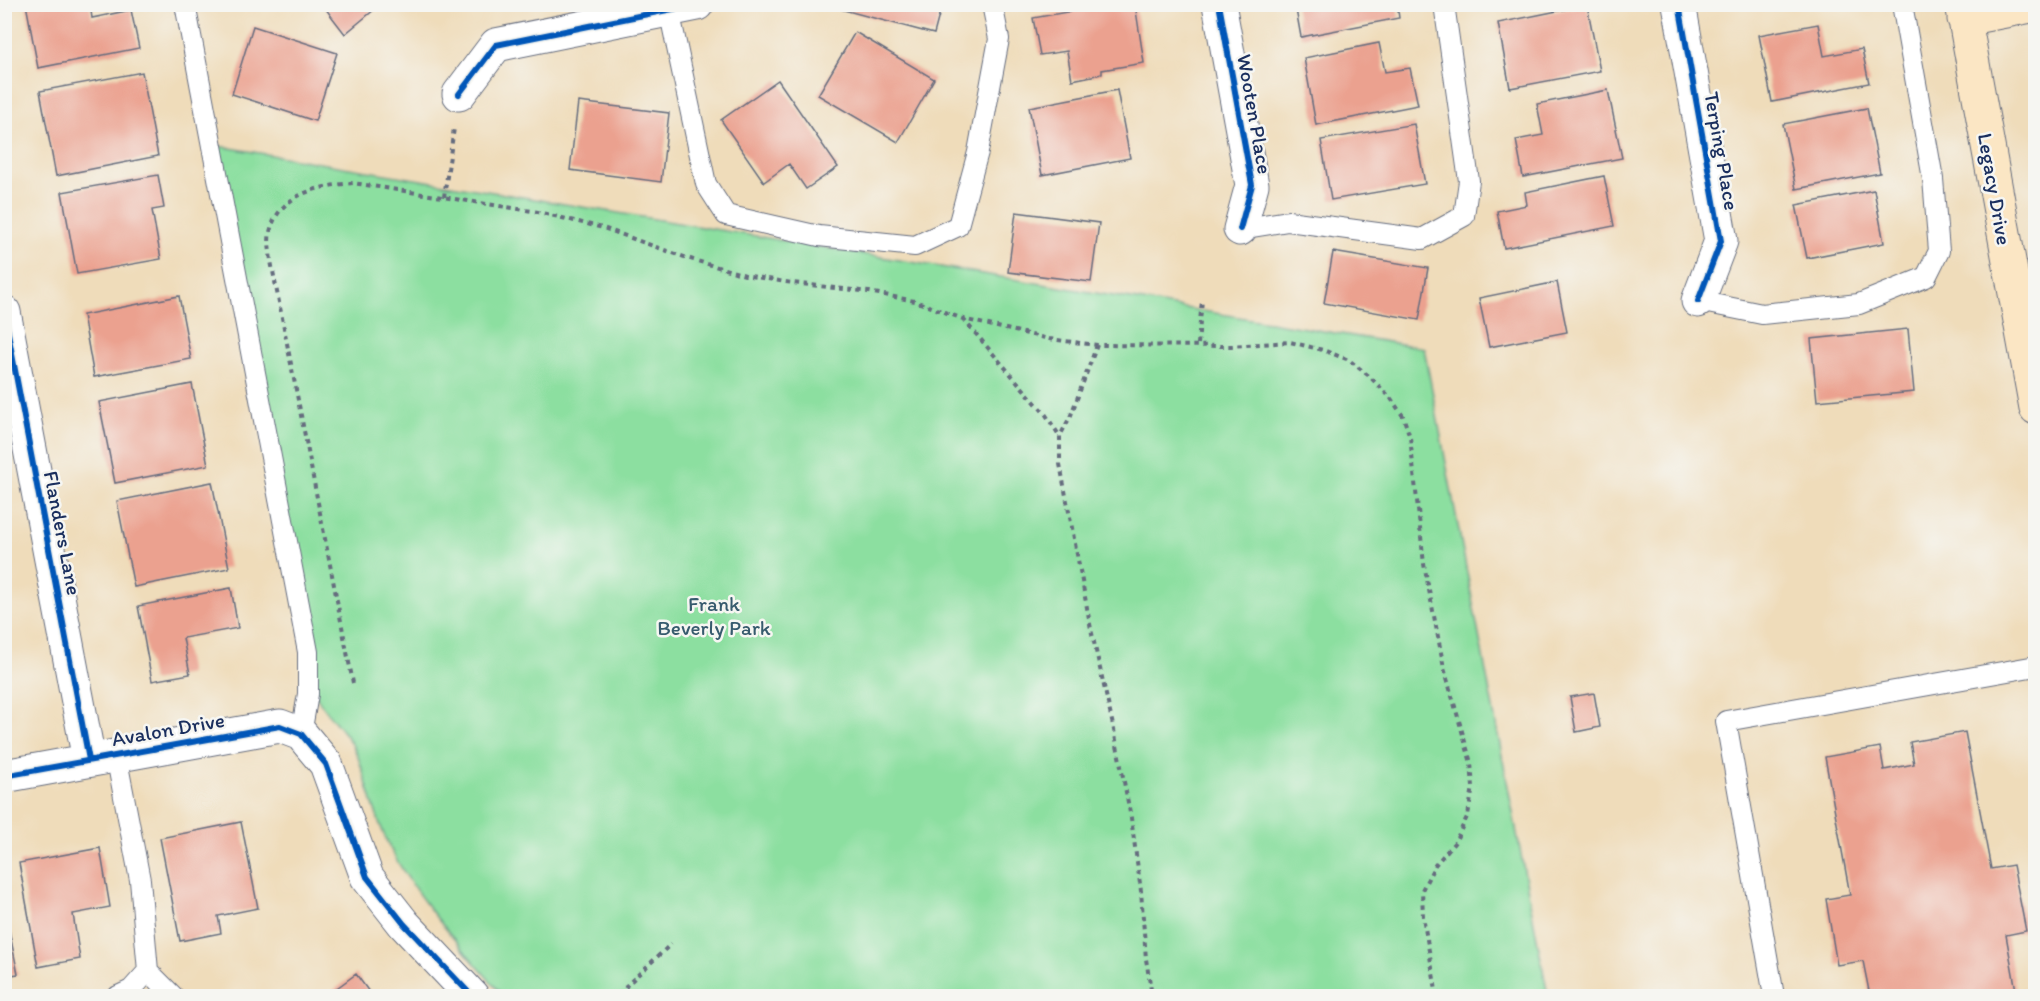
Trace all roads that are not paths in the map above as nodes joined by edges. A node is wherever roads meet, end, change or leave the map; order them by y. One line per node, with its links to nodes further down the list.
1 (185, 4): 16 (lane)
2 (992, 4): 8 (lane)
3 (1219, 4): 11 (street, Wooten Place)
4 (1444, 4): 11 (lane)
5 (1679, 4): 12 (street, Terping Place)
6 (1902, 4): 12 (lane)
7 (2036, 5): 9 (main road)
8 (683, 7): 10 (street)
9 (1963, 12): 14 (main road, Legacy Drive)
10 (459, 94)
11 (1240, 229)
12 (1698, 301)
13 (4, 312): 17 (street, Flanders Lane)
14 (2036, 408)
15 (2036, 666): 23 (lane)
16 (301, 734): 17 (street, Avalon Drive); 22 (street)
17 (102, 757): 18 (street, Avalon Drive); 19 (lane)
18 (4, 776)
19 (148, 971): 20 (lane); 21 (lane)
20 (118, 996)
21 (173, 996)
22 (472, 996)
23 (1774, 996)

